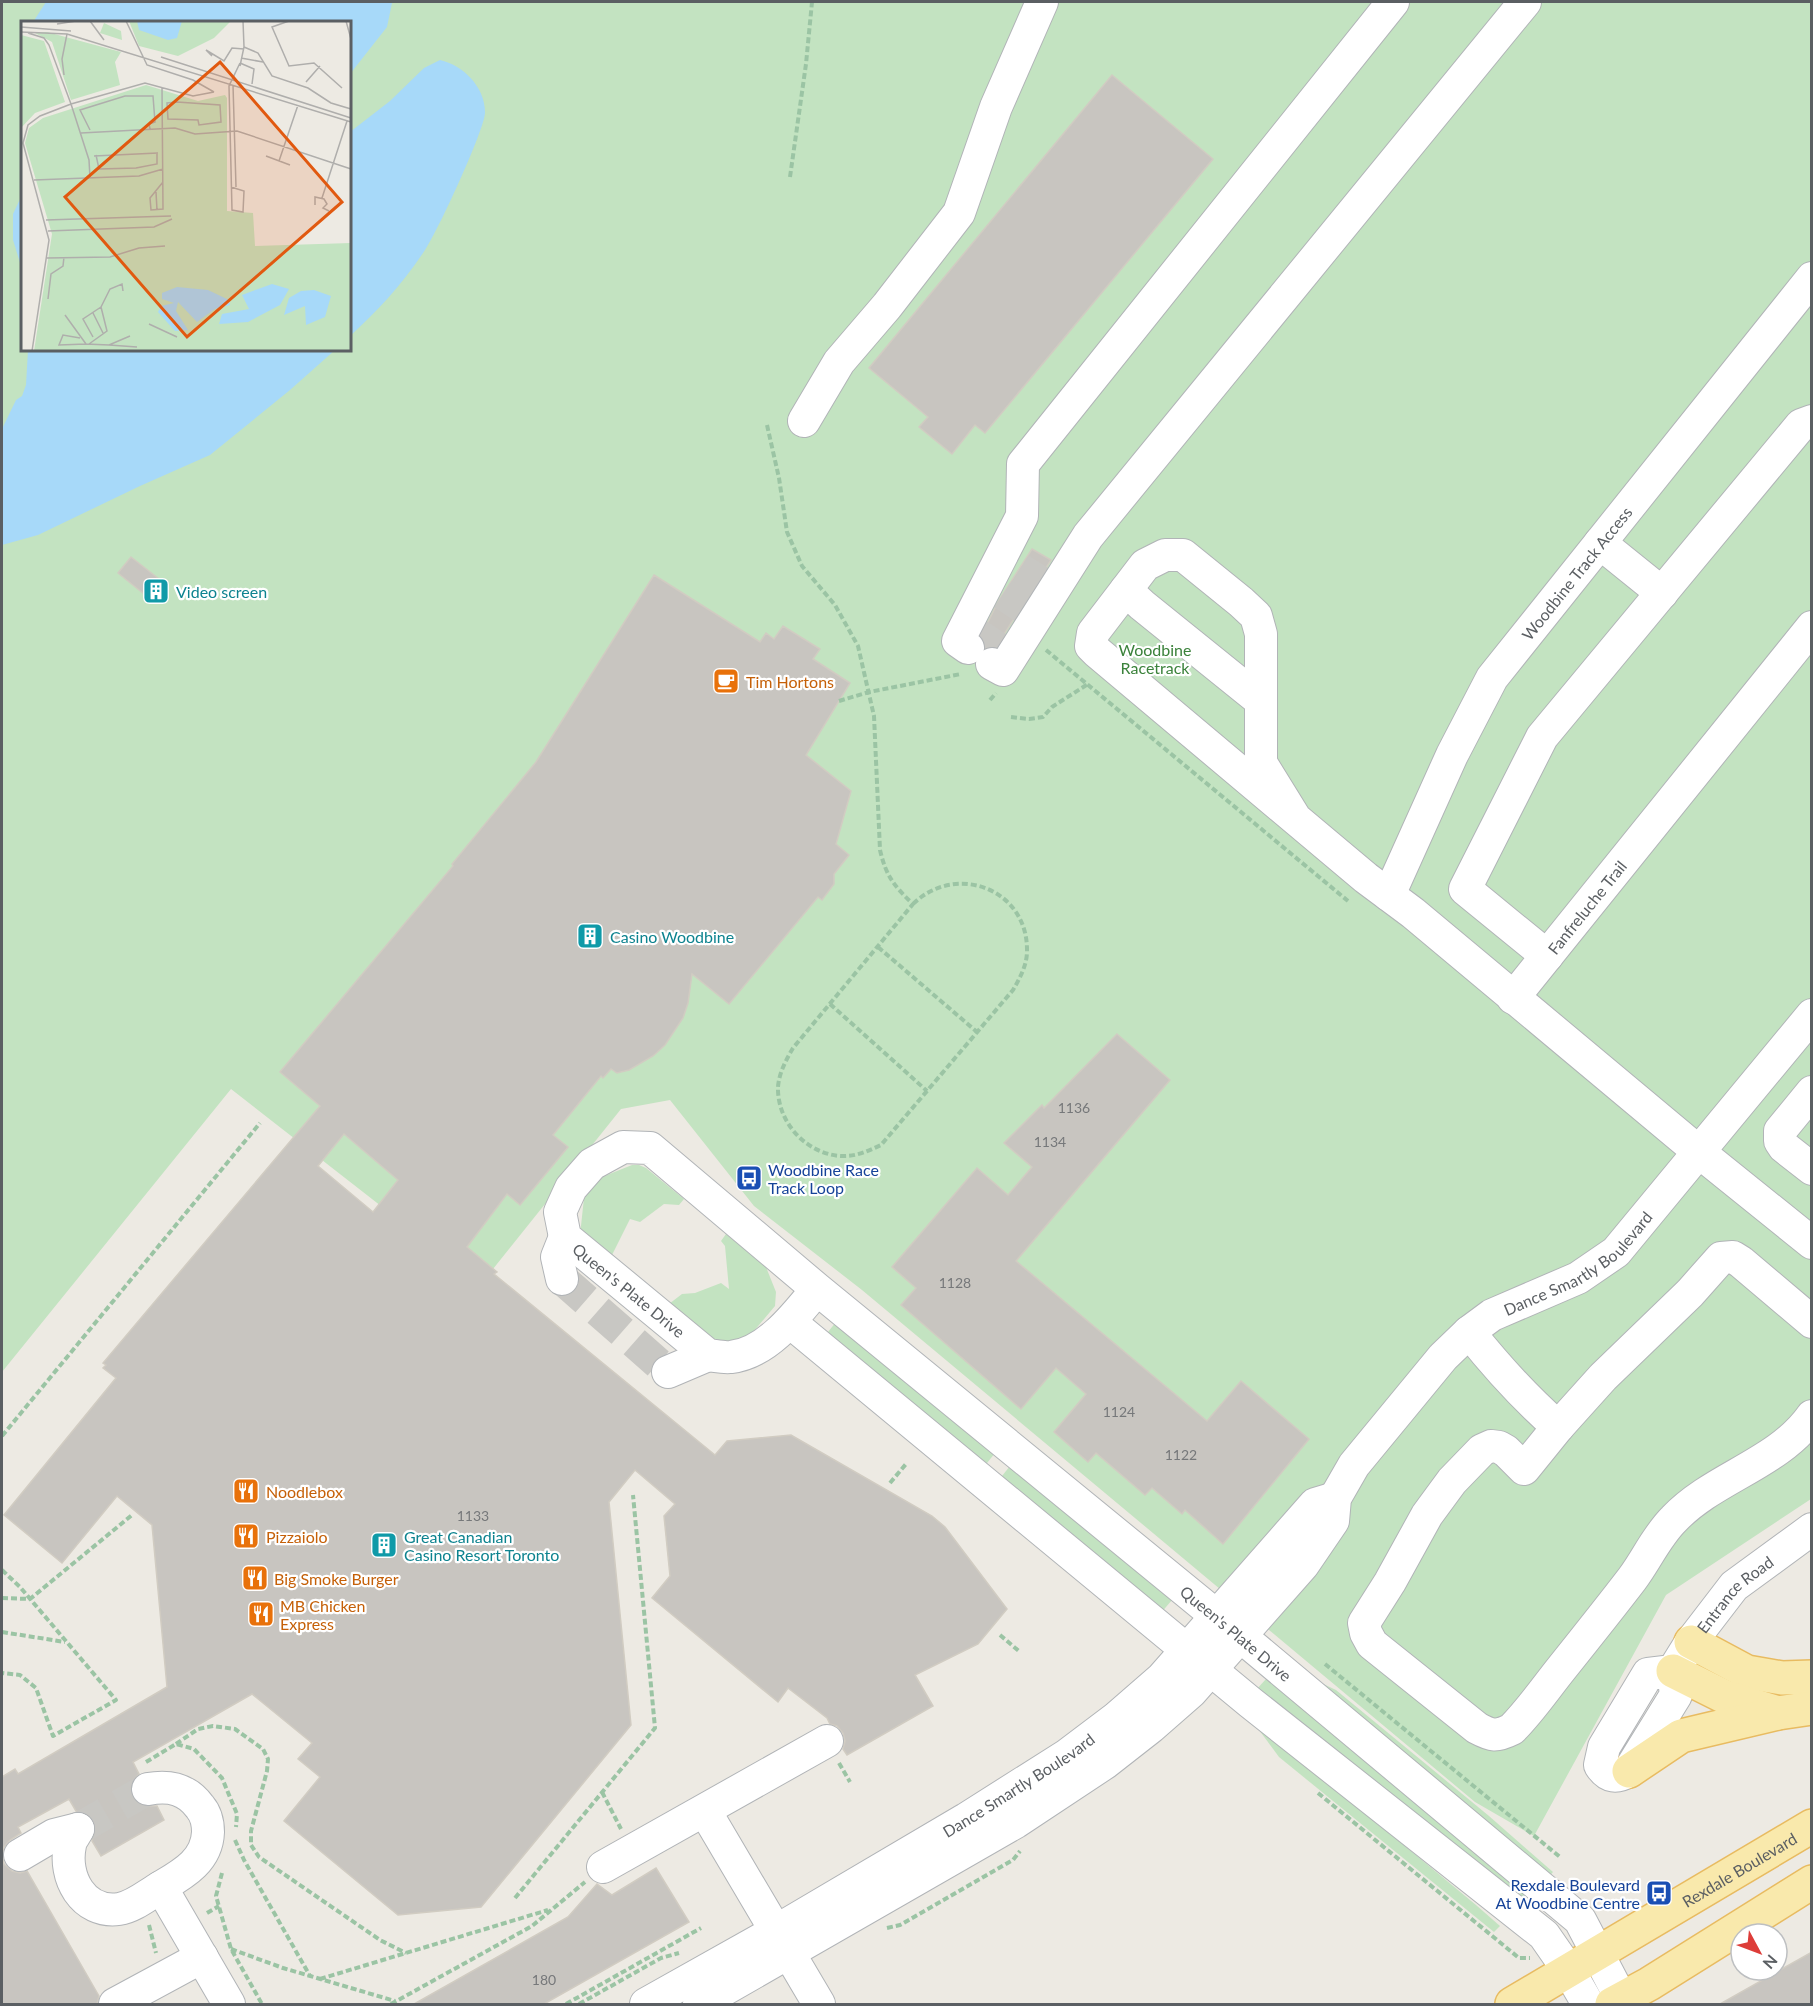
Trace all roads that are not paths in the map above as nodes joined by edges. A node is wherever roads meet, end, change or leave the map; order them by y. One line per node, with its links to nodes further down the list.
1 (1042, 2): 5 (street)
2 (1394, 2): 3 (street)
3 (1525, 2)
4 (1806, 299): 7 (street, Woodbine Track Access)
5 (804, 421)
6 (1812, 421): 9 (street)
7 (1600, 543): 9 (street); 13 (street, Woodbine Track Access)
8 (1126, 590): 11 (street); 11 (street); 12 (street)
9 (1662, 593): 14 (street)
10 (1812, 627): 14 (street, Fanfreluche Trail)
11 (1261, 701): 12 (street)
12 (1295, 818): 13 (street)
13 (1389, 895): 15 (street)
14 (1547, 956): 15 (street, Fanfreluche Trail)
15 (1513, 998): 19 (street)
16 (1812, 1015): 17 (street, Dance Smartly Boulevard)
17 (1774, 1061): 18 (street); 19 (street, Dance Smartly Boulevard)
18 (1812, 1092): 20 (street)
19 (1699, 1152): 22 (street); 27 (street, Dance Smartly Boulevard)
20 (1812, 1169)
21 (565, 1237): 23 (street); 24 (street, Queen's Plate Drive); 28 (street, Queen's Plate Drive)
22 (1812, 1243)
23 (562, 1279)
24 (817, 1289): 25 (street); 34 (street, Queen's Plate Drive)
25 (790, 1322): 28 (street); 37 (street)
26 (1812, 1322): 31 (street)
27 (1469, 1332): 31 (street); 32 (street, Dance Smartly Boulevard)
28 (708, 1355): 29 (street)
29 (668, 1372)
30 (1812, 1416): 31 (street)
31 (1558, 1427)
32 (1335, 1498): 34 (street, Dance Smartly Boulevard); 35 (street, Dance Smartly Boulevard)
33 (1812, 1529): 36 (street, Entrance Road)
34 (1216, 1616): 35 (street, Queen's Plate Drive); 37 (street, Dance Smartly Boulevard)
35 (1240, 1636): 38 (street, Dance Smartly Boulevard); 53 (street, Queen's Plate Drive)
36 (1691, 1642): 39 (street, Entrance Road); 40 (main road)
37 (1187, 1649): 38 (street); 52 (street, Dance Smartly Boulevard)
38 (1211, 1669): 52 (street, Dance Smartly Boulevard); 55 (street)
39 (1673, 1671): 42 (main road); 44 (street)
40 (1812, 1677)
41 (1812, 1708): 42 (main road)
42 (1778, 1713): 44 (main road)
43 (832, 1750): 46 (street)
44 (1629, 1771)
45 (148, 1789): 51 (street)
46 (705, 1811): 49 (street); 52 (street)
47 (1812, 1826): 53 (main road, Rexdale Boulevard)
48 (20, 1855): 51 (street)
49 (603, 1868)
50 (1812, 1882): 56 (main road)
51 (158, 1889): 54 (street)
52 (783, 1942): 59 (street, Dance Smartly Boulevard); 60 (street, Dance Smartly Boulevard); 61 (street)
53 (1598, 1954): 55 (main road, Rexdale Boulevard); 56 (street, Queen's Plate Drive)
54 (202, 1957): 57 (street); 58 (street)
55 (1569, 1971): 62 (main road, Rexdale Boulevard); 63 (street)
56 (1619, 2003)
57 (114, 2004)
58 (229, 2004)
59 (646, 2004)
60 (699, 2004)
61 (819, 2004)
62 (1512, 2004)
63 (1588, 2004)

